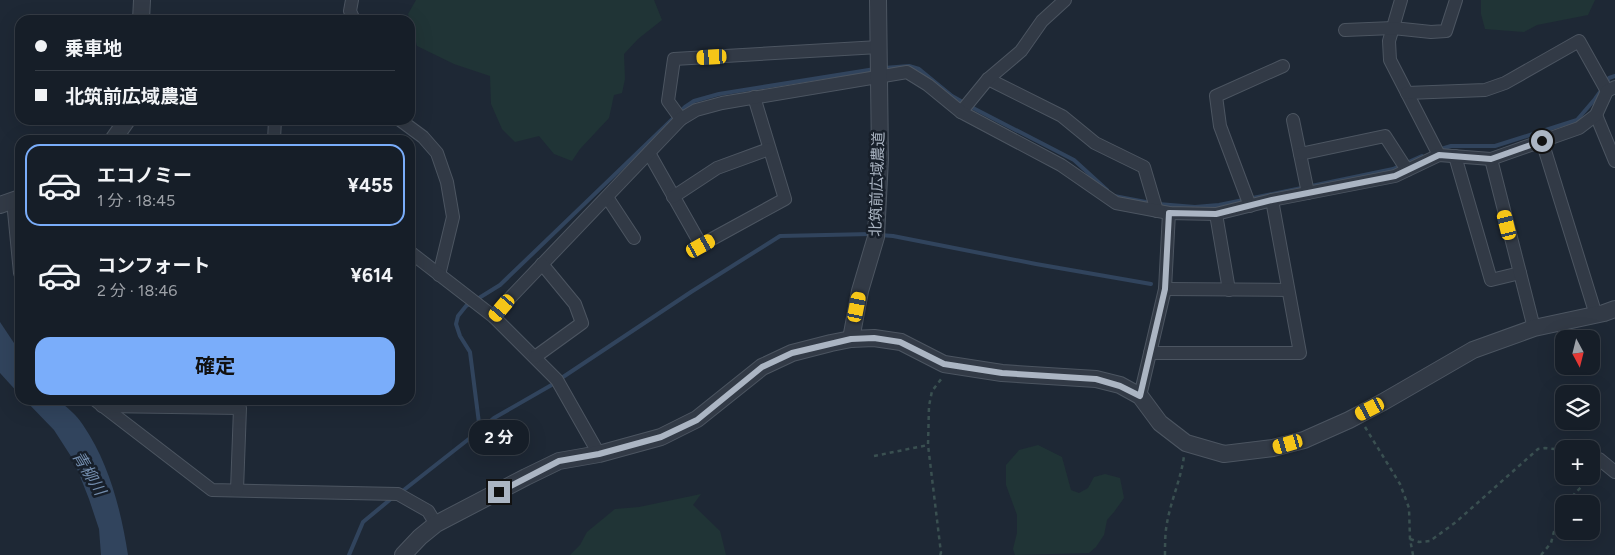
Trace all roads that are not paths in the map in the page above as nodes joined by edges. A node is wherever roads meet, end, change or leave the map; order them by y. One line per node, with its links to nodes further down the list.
1 (142, 0): 7 (street)
2 (352, 0): 8 (street)
3 (878, 0): 11 (street, 北筑前広域農道)
4 (1065, 0): 14 (street)
5 (1402, 0): 9 (street)
6 (1456, 0): 9 (street)
7 (141, 15)
8 (352, 15)
9 (1393, 28): 10 (street); 16 (street)
10 (1345, 30)
11 (879, 47): 13 (street, 北筑前広域農道); 20 (street)
12 (1283, 66): 37 (street)
13 (879, 76): 17 (street); 18 (street); 53 (street, 北筑前広域農道)
14 (988, 79): 18 (street); 38 (street)
15 (1611, 89): 16 (street); 19 (street)
16 (1407, 93): 27 (street)
17 (754, 97): 20 (street); 24 (street)
18 (961, 112): 38 (street)
19 (1596, 115): 23 (street); 30 (street)
20 (681, 119): 25 (street)
21 (1293, 120): 26 (street)
22 (407, 125): 45 (street)
23 (1542, 141): 29 (street); 50 (street)
24 (769, 149): 34 (street); 34 (street)
25 (648, 153): 33 (street); 34 (street)
26 (1300, 154): 31 (street); 32 (street)
27 (1439, 155): 28 (street); 31 (street)
28 (1455, 156): 29 (street); 44 (street)
29 (1491, 159): 44 (street)
30 (1615, 161)
31 (1407, 170): 32 (street)
32 (1308, 193): 35 (street)
33 (607, 196): 41 (street); 43 (street)
34 (673, 197)
35 (1272, 200): 37 (street); 48 (street)
36 (11, 201): 40 (street)
37 (1250, 206): 39 (street)
38 (1163, 212): 39 (street); 46 (street)
39 (1216, 214): 47 (street)
40 (15, 233)
41 (634, 238)
42 (415, 258): 45 (street)
43 (542, 264): 51 (street); 55 (street)
44 (1520, 273): 52 (street)
45 (439, 275): 51 (street)
46 (1165, 289): 47 (street); 54 (street)
47 (1229, 290): 48 (street)
48 (1288, 290): 54 (street)
49 (1615, 309): 50 (street)
50 (1596, 315): 52 (street)
51 (494, 318): 55 (street)
52 (1534, 328): 56 (street)
53 (851, 339): 56 (street); 59 (street)
54 (1150, 353): 56 (street)
55 (535, 358): 59 (street)
56 (1140, 396)
57 (102, 405): 60 (street)
58 (155, 405): 60 (street)
59 (599, 454): 61 (street)
60 (237, 490): 61 (street)
61 (436, 524): 62 (street)
62 (403, 555)

